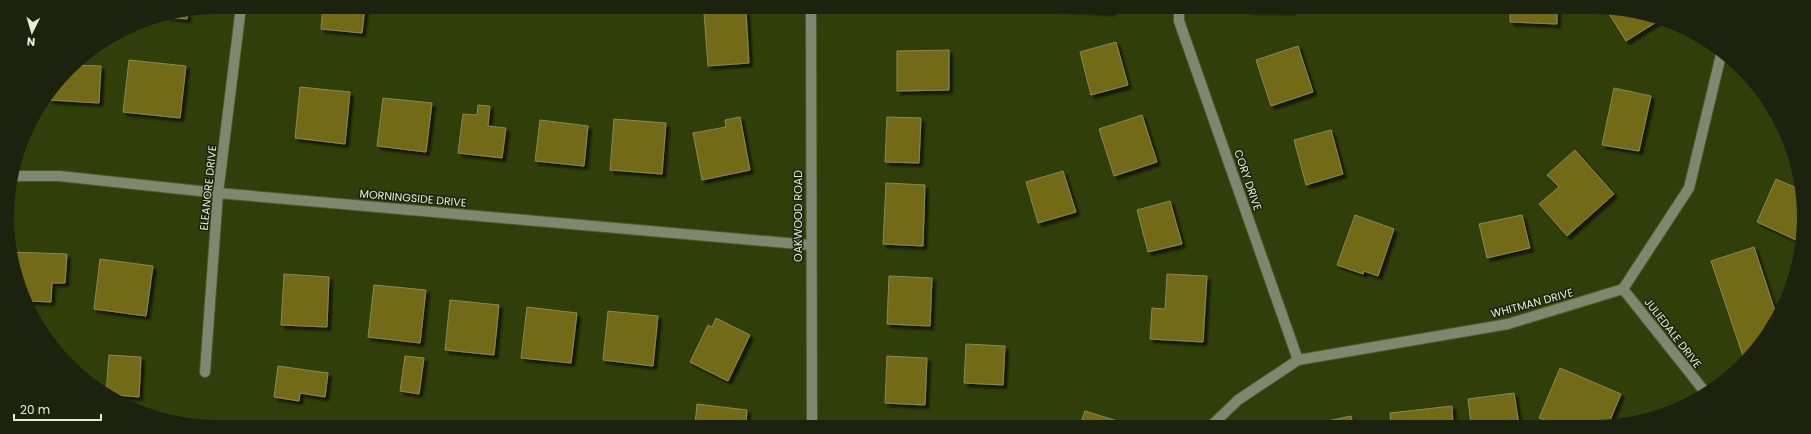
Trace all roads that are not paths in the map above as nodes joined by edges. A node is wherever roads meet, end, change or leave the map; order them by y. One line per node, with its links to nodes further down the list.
1 (240, 14): 6 (street, ELEANORE DRIVE)
2 (811, 14): 7 (street, OAKWOOD ROAD)
3 (1179, 14): 9 (street, CORY DRIVE)
4 (1720, 58): 8 (street)
5 (18, 176): 6 (street, MORNINGSIDE DRIVE)
6 (218, 193): 7 (street, MORNINGSIDE DRIVE); 10 (street, ELEANORE DRIVE)
7 (810, 245): 12 (street, OAKWOOD ROAD)
8 (1623, 289): 9 (street, WHITMAN DRIVE); 11 (street, JULIEDALE DRIVE)
9 (1298, 360): 13 (street, WHITMAN DRIVE)
10 (205, 372)
11 (1703, 389)
12 (812, 420)
13 (1217, 420)

